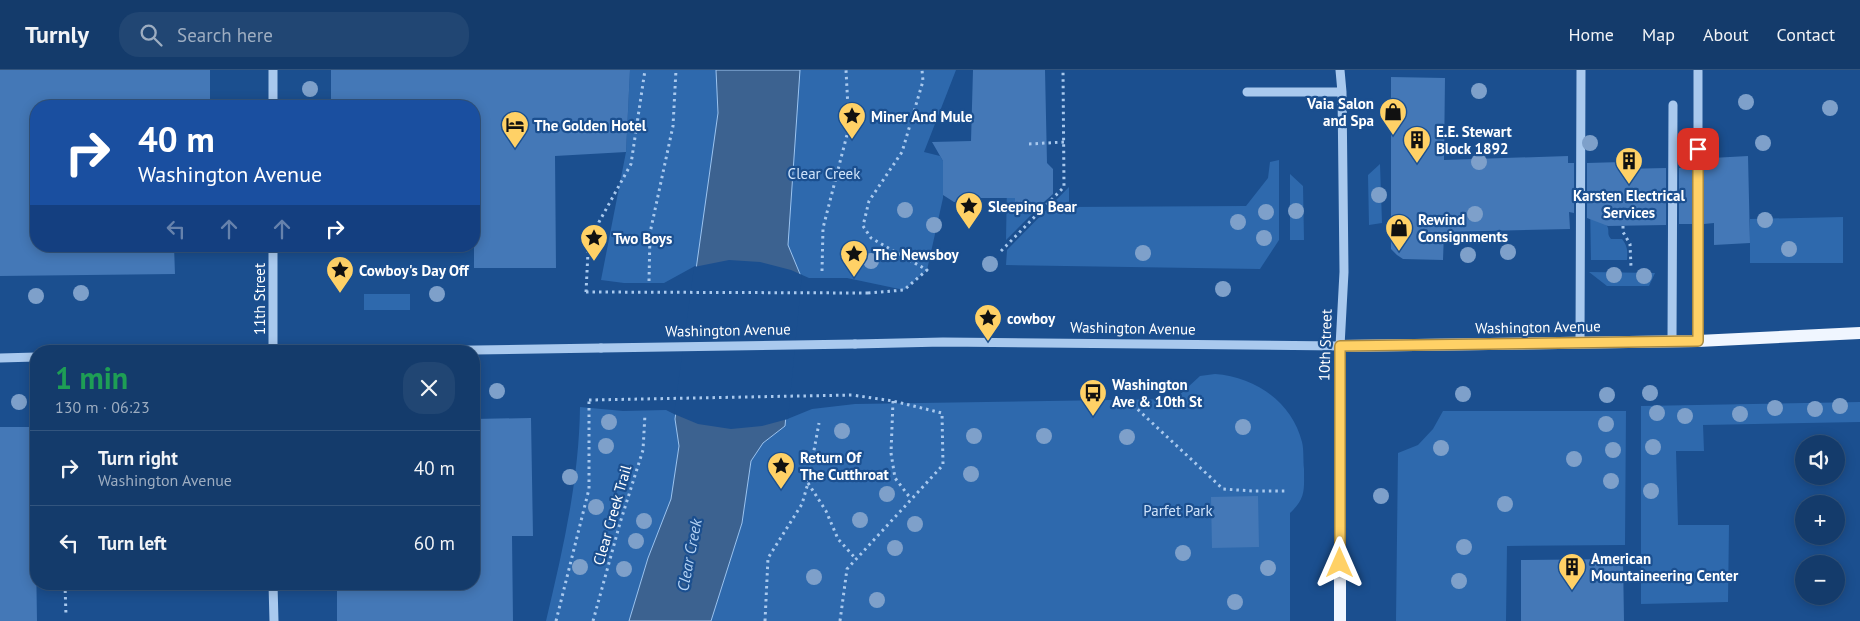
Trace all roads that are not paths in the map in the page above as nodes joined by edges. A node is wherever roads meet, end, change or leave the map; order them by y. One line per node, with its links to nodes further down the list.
1 (273, 70): 7 (street)
2 (1340, 70): 6 (street, 10th Street)
3 (1581, 70): 13 (street)
4 (1698, 71): 12 (street)
5 (1247, 92): 6 (street)
6 (1342, 92): 15 (street, 10th Street)
7 (273, 100)
8 (1673, 105): 11 (street)
9 (273, 252): 14 (street, 11th Street)
10 (1860, 333): 12 (main road, Washington Avenue)
11 (1672, 341): 12 (main road, Washington Avenue); 13 (main road, Washington Avenue)
12 (1698, 341)
13 (1580, 342): 15 (main road, Washington Avenue)
14 (273, 345)
15 (1340, 346): 16 (street, Washington Avenue, bridge); 21 (main road, 10th Street)
16 (480, 350)
17 (30, 357): 18 (street)
18 (0, 358)
19 (273, 590): 20 (street)
20 (274, 621)
21 (1340, 621)

